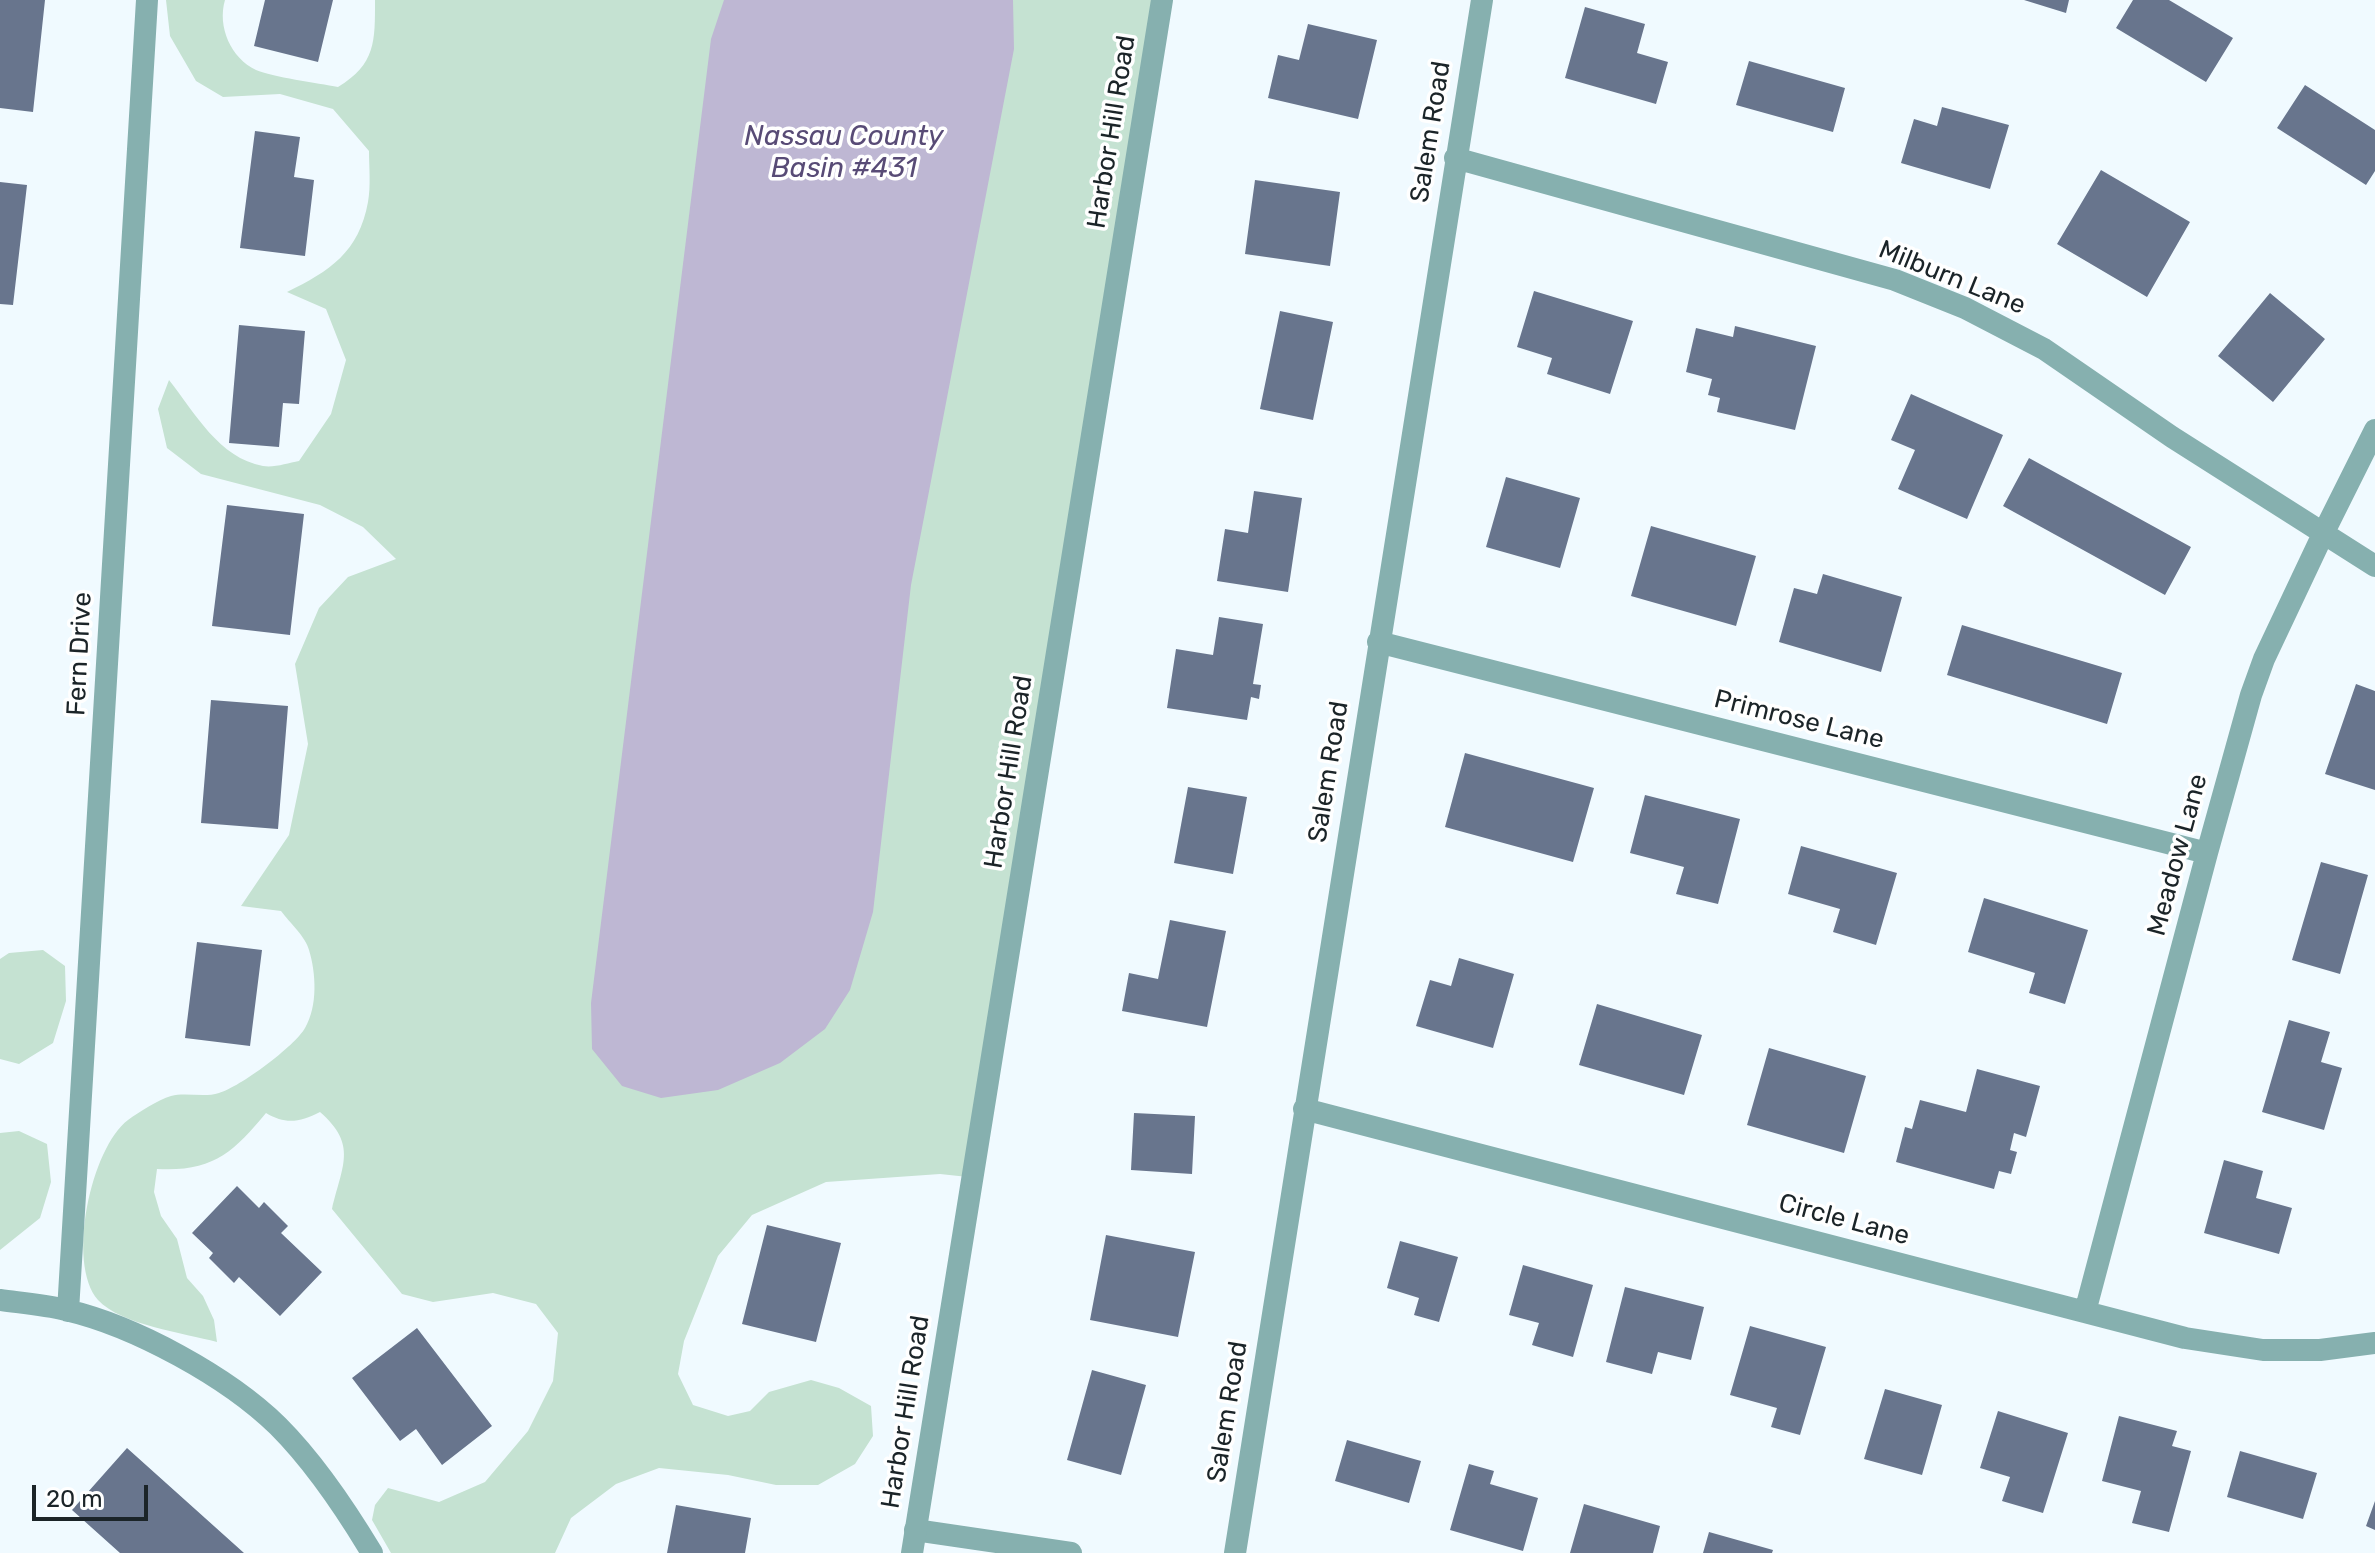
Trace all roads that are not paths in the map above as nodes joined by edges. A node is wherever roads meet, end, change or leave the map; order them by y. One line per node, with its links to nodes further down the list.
1 (147, 0): 12 (street, Fern Drive)
2 (1162, 0): 15 (street, Harbor Hill Road)
3 (1482, 0): 4 (street, Salem Road)
4 (1455, 158): 6 (street, Milburn Lane); 8 (street, Salem Road)
5 (2375, 430): 6 (street, Meadow Lane)
6 (2324, 532): 7 (street, Milburn Lane); 9 (street, Meadow Lane)
7 (2375, 566)
8 (1378, 642): 9 (street, Primrose Lane); 10 (street, Salem Road)
9 (2207, 853): 13 (street, Meadow Lane)
10 (1304, 1109): 13 (street, Circle Lane); 19 (street, Salem Road)
11 (0, 1300): 12 (street)
12 (68, 1311): 16 (street)
13 (2085, 1312): 14 (street, Circle Lane)
14 (2375, 1343)
15 (915, 1530): 17 (street, Harbor Hill Road); 18 (street)
16 (372, 1553)
17 (912, 1553)
18 (1071, 1553)
19 (1235, 1553)

